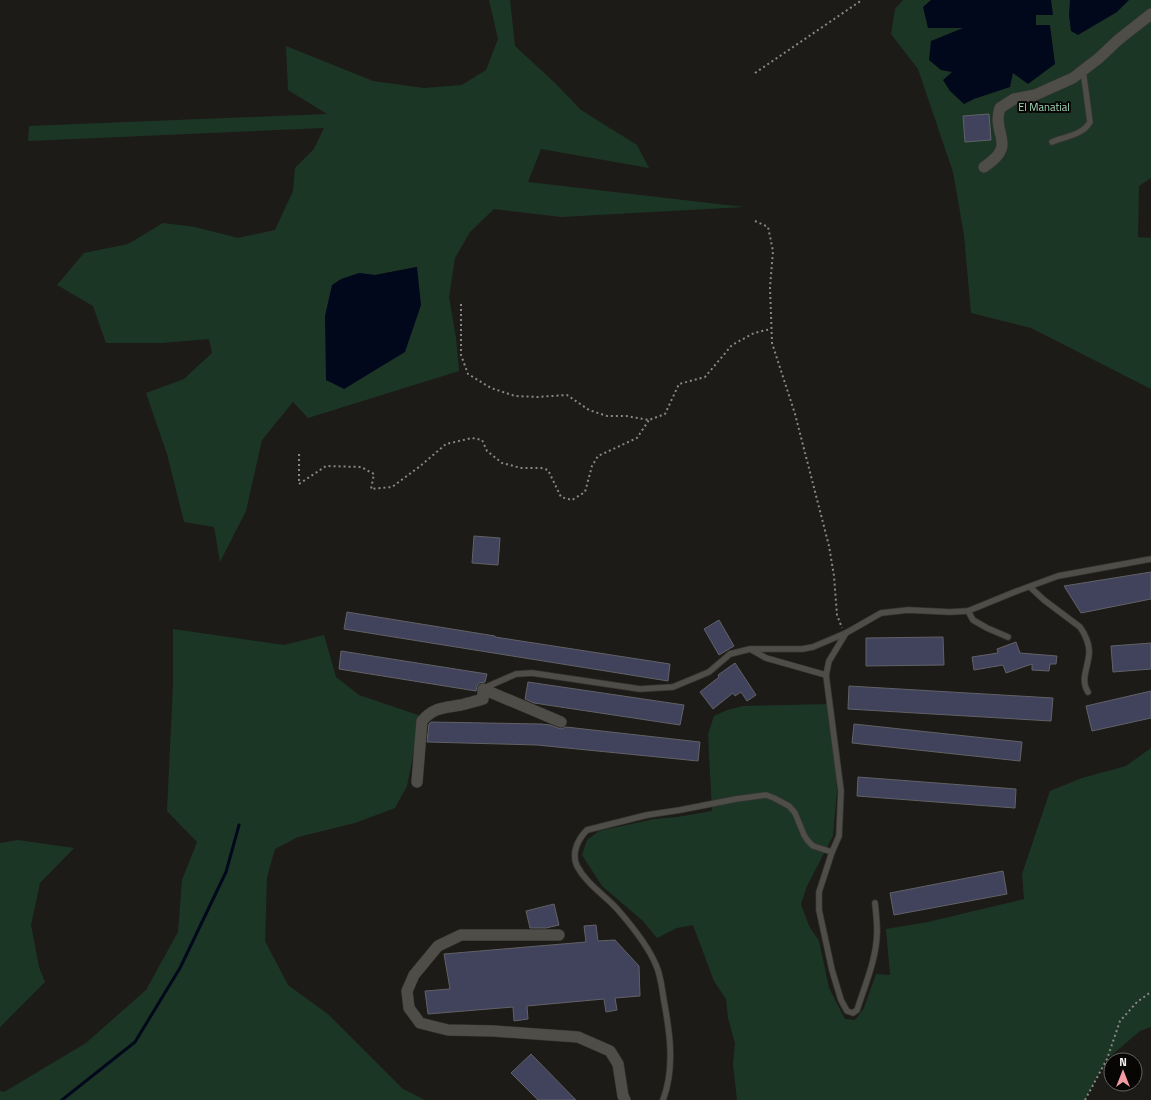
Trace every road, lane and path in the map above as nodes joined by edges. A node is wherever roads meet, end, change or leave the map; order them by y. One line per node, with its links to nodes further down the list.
1 (862, 0): 4 (path)
2 (1151, 14): 3 (street)
3 (1083, 69): 5 (lane); 6 (street)
4 (755, 73)
5 (1052, 142)
6 (984, 167)
7 (755, 221): 9 (path)
8 (461, 304): 10 (path)
9 (772, 329): 10 (path); 15 (path)
10 (648, 420): 11 (path)
11 (299, 454)
12 (1151, 559): 13 (lane)
13 (1030, 587): 14 (lane); 20 (lane)
14 (968, 611): 15 (lane); 16 (lane)
15 (846, 633): 17 (lane); 18 (lane)
16 (1008, 637)
17 (750, 649): 18 (lane); 19 (lane)
18 (826, 675): 23 (lane)
19 (483, 689): 21 (street); 22 (street)
20 (1088, 692)
21 (561, 722)
22 (417, 782)
23 (832, 852): 24 (lane); 28 (lane)
24 (875, 903)
25 (559, 935): 27 (street)
26 (1151, 992): 29 (path)
27 (625, 1100)
28 (664, 1100)
29 (1085, 1100)

